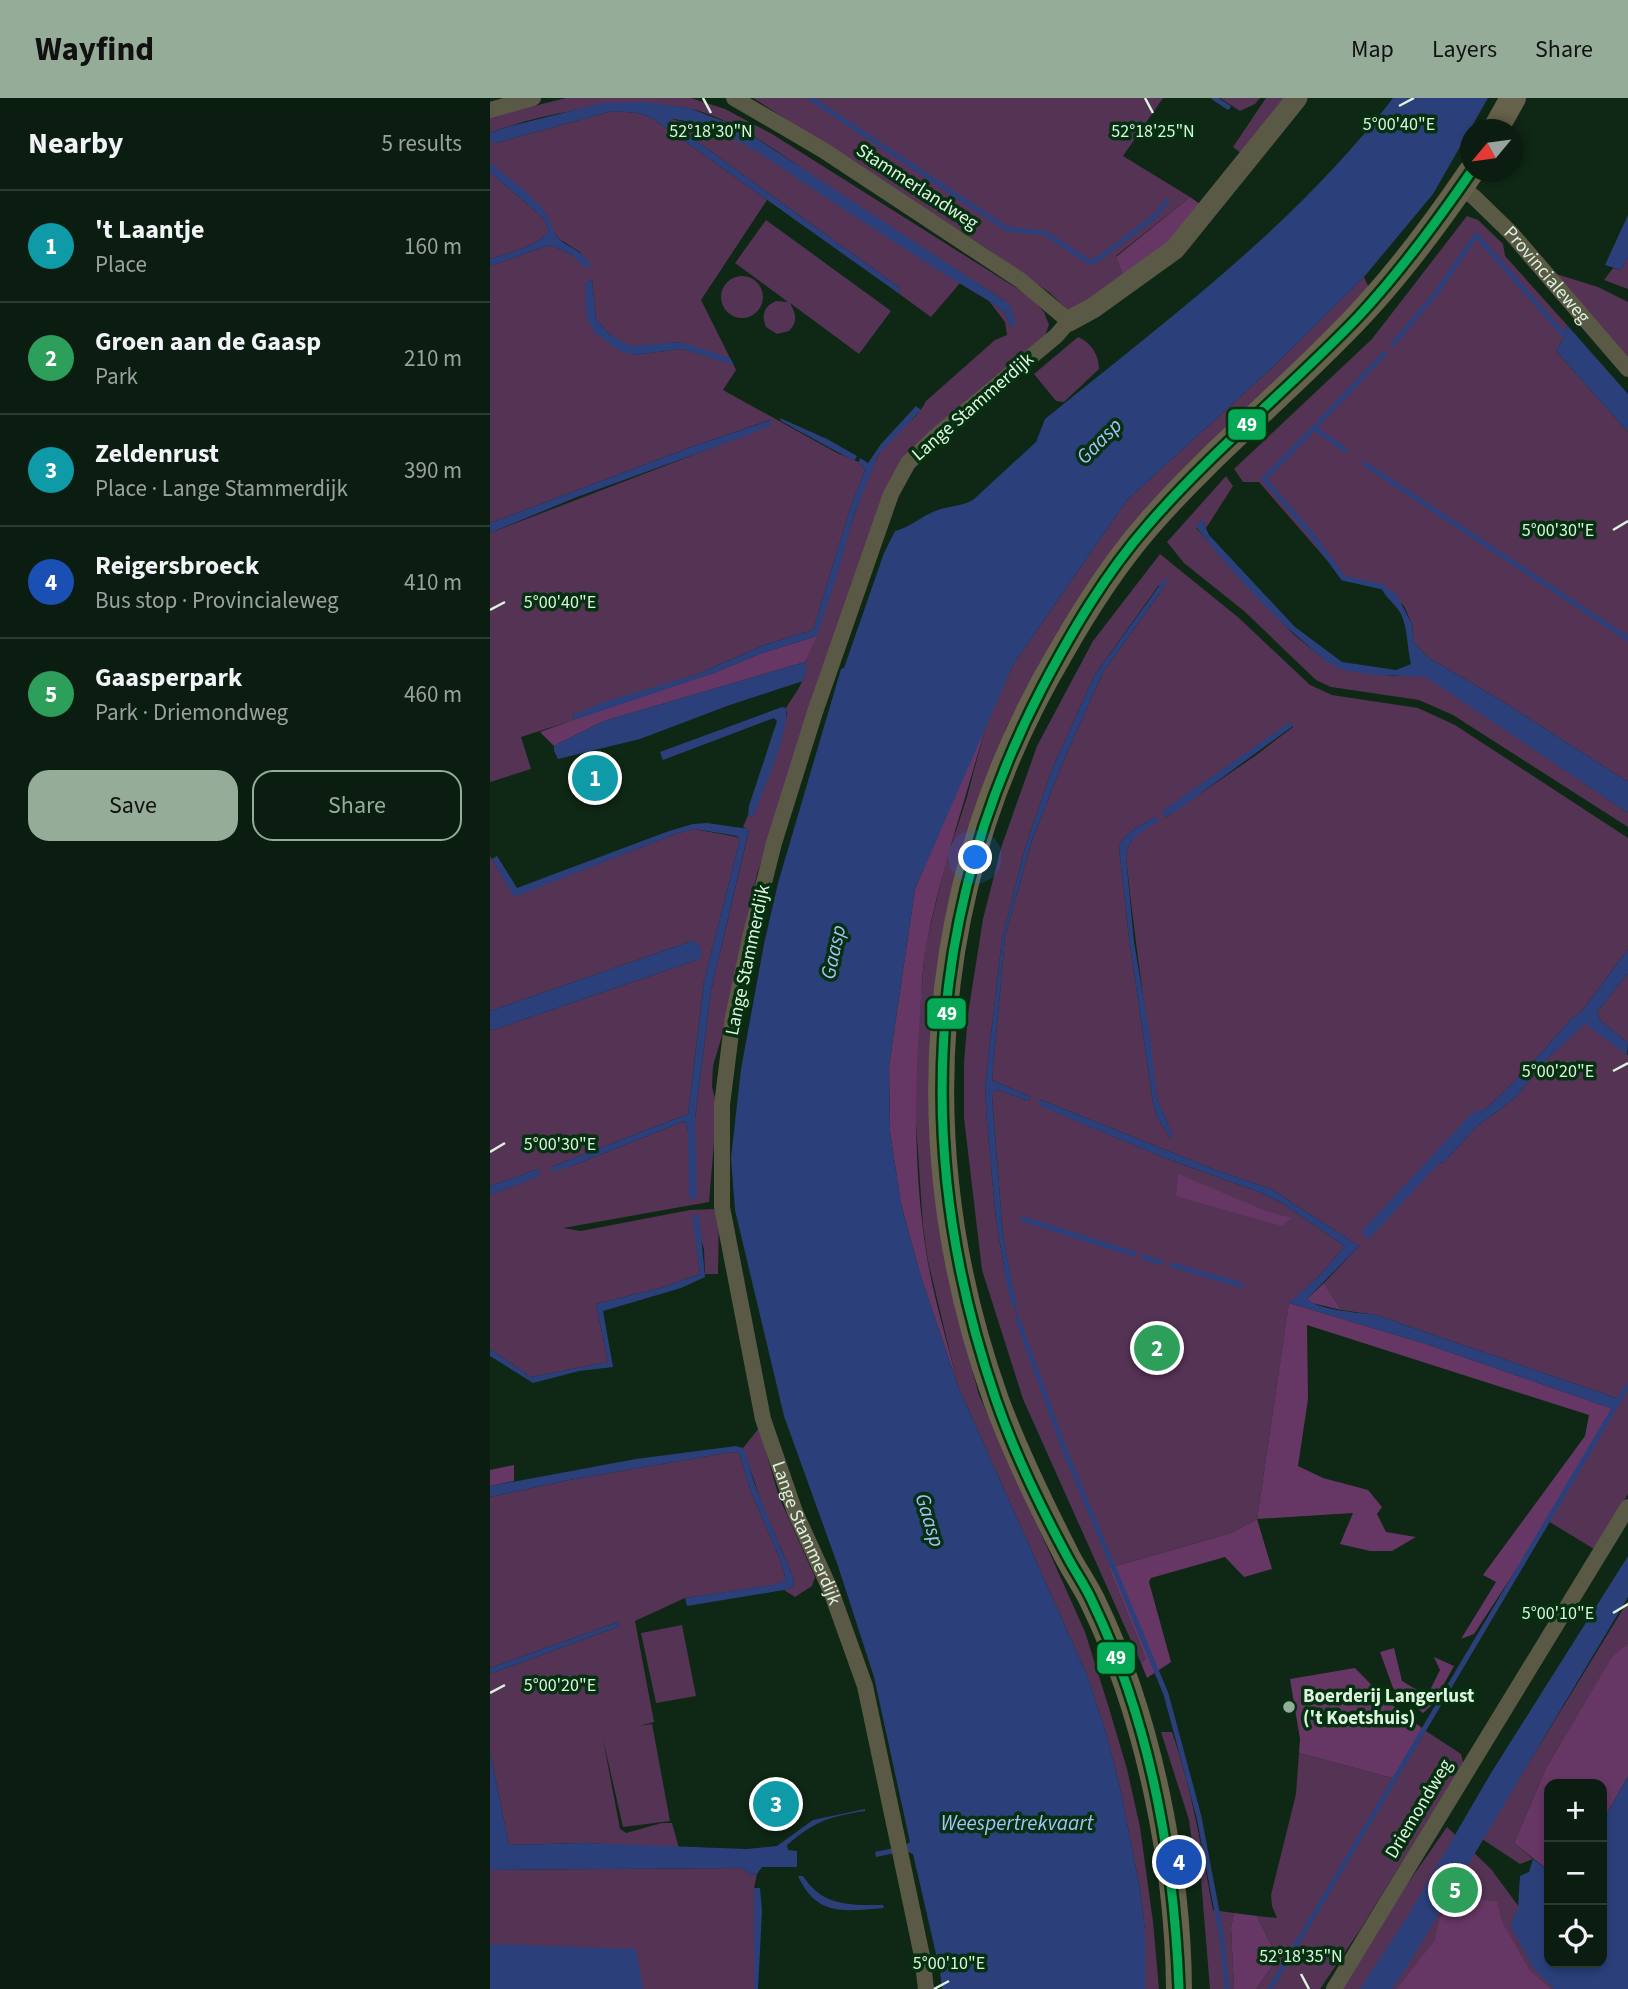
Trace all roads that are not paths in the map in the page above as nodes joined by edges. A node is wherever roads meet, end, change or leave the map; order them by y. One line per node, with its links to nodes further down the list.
1 (533, 98): 5 (street)
2 (734, 98): 9 (street, Stammerlandweg)
3 (1297, 98): 9 (street, Lange Stammerdijk)
4 (1513, 98): 6 (main road)
5 (490, 110)
6 (1501, 119)
7 (1463, 182): 12 (main road, Provincialeweg)
8 (1466, 182): 10 (street, Provincialeweg)
9 (1069, 321): 13 (street, Lange Stammerdijk)
10 (1628, 369)
11 (1628, 1507): 16 (street, Driemondweg)
12 (1070, 1561): 14 (main road, Provincialeweg); 15 (main road, Provincialeweg)
13 (926, 1989)
14 (1164, 1989)
15 (1179, 1989)
16 (1335, 1989)

